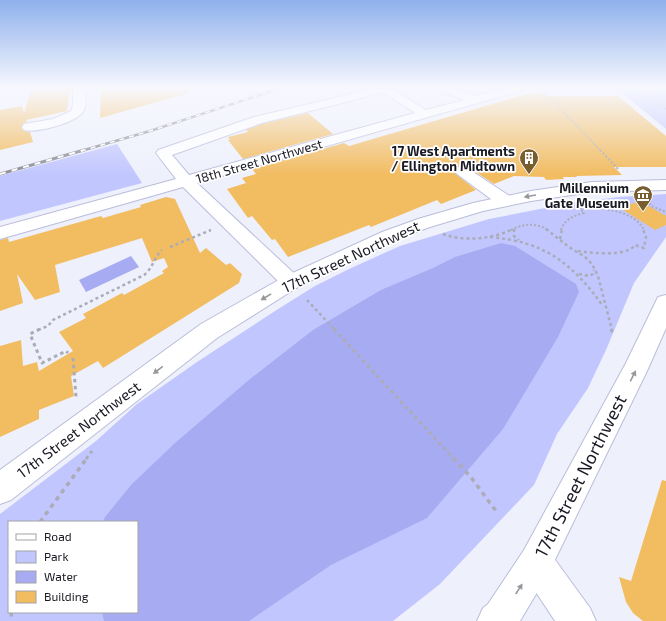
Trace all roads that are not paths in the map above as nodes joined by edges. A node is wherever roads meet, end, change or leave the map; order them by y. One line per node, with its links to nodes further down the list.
1 (77, 117): 4 (street)
2 (271, 117): 8 (street)
3 (413, 117): 8 (street, 18th Street Northwest)
4 (48, 123): 5 (street); 6 (street)
5 (28, 128)
6 (53, 136)
7 (462, 172): 10 (street)
8 (186, 181): 11 (street, 18th Street Northwest); 12 (street)
9 (666, 185): 10 (street, 17th Street Northwest, one-way to 10)
10 (505, 201): 12 (street, 17th Street Northwest)
11 (0, 233)
12 (291, 282): 14 (street, 17th Street Northwest, one-way to 14)
13 (665, 309): 15 (street, 17th Street Northwest, one-way to 13)
14 (0, 489)
15 (536, 562): 16 (street, 17th Street Northwest, one-way to 15); 17 (street)
16 (496, 621)
17 (577, 621)

